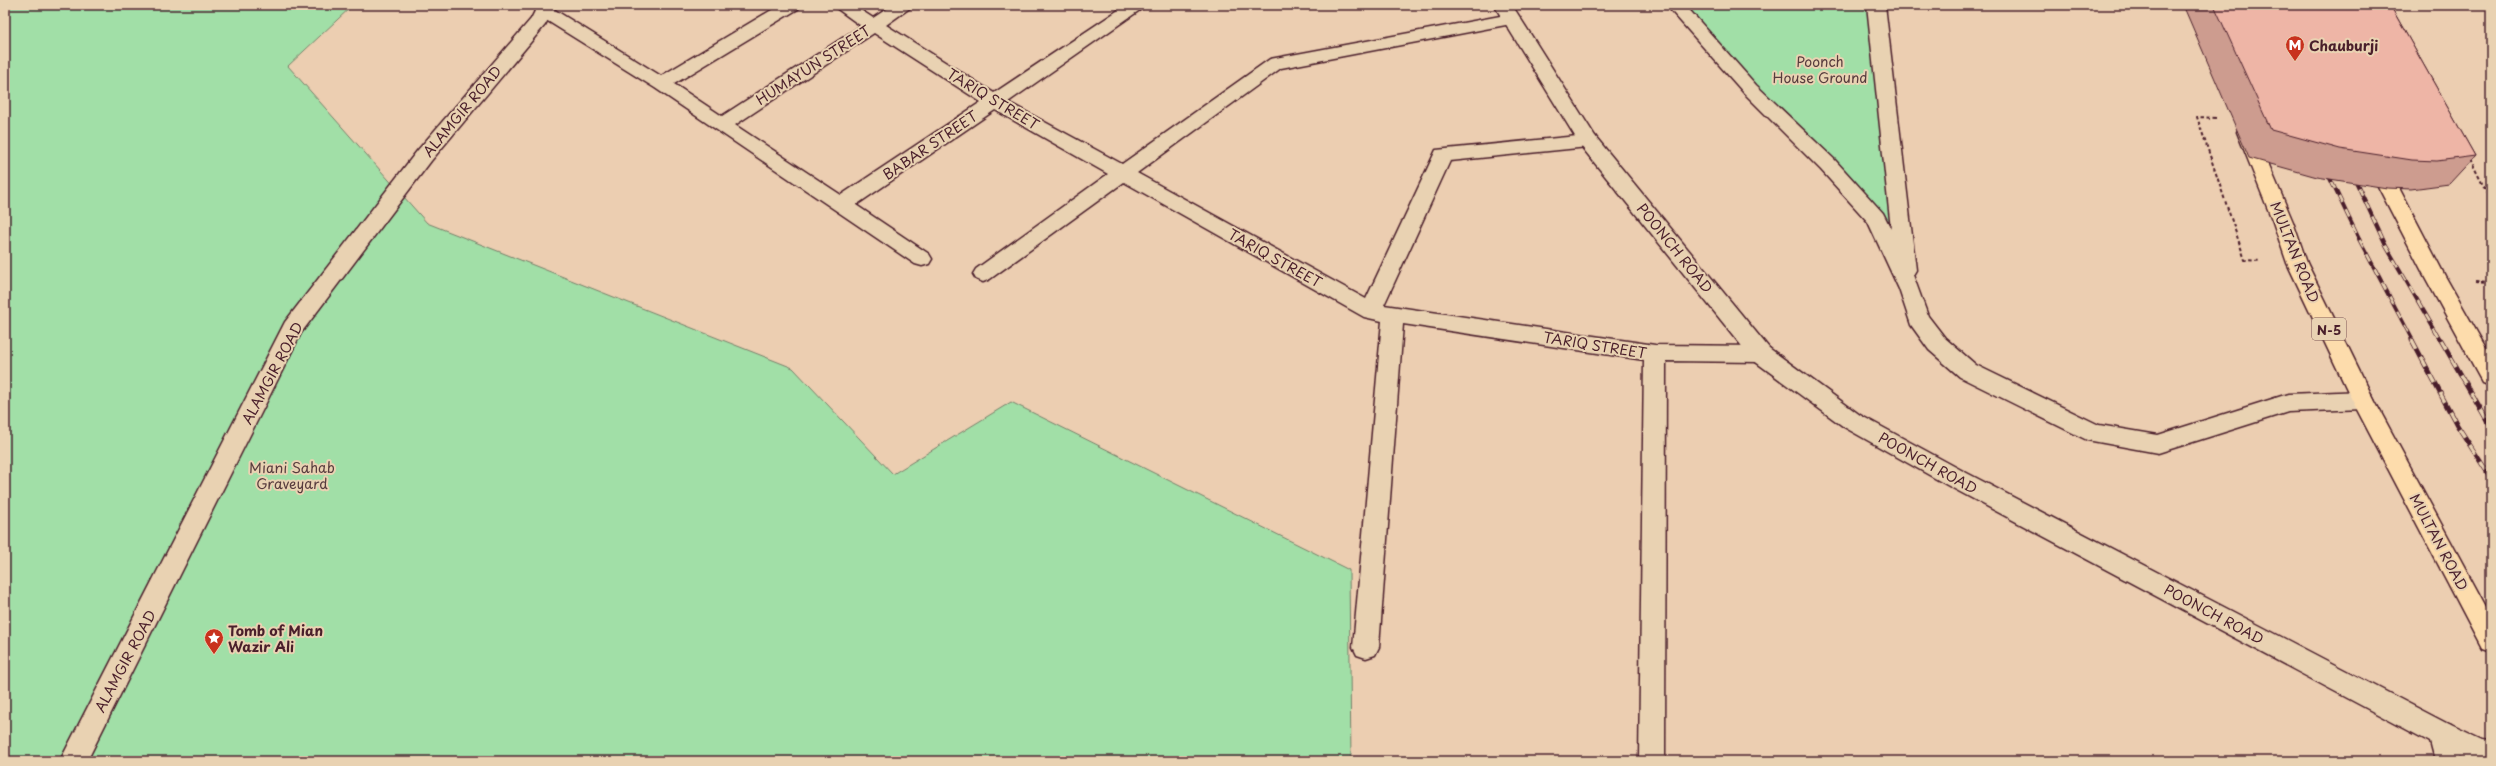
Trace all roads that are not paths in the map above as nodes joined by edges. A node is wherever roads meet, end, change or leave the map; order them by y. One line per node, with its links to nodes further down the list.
1 (792, 5): 10 (street)
2 (841, 5): 9 (street, TARIQ STREET)
3 (906, 5): 9 (street, HUMAYUN STREET)
4 (1138, 5): 11 (street, BABAR STREET)
5 (1675, 5): 20 (street)
6 (1876, 5): 20 (street)
7 (545, 8): 10 (street); 30 (street, ALAMGIR ROAD)
8 (1507, 12): 14 (street, POONCH ROAD); 16 (street)
9 (874, 26): 11 (street, TARIQ STREET); 13 (street, HUMAYUN STREET)
10 (661, 84): 13 (street)
11 (994, 102): 16 (street, TARIQ STREET); 17 (street, BABAR STREET)
12 (2238, 113): 25 (main road, MULTAN ROAD / N-5)
13 (721, 125): 17 (street)
14 (1588, 141): 21 (street); 23 (street, POONCH ROAD)
15 (2369, 148): 24 (main road)
16 (1122, 173): 19 (street); 21 (street, TARIQ STREET)
17 (841, 205): 18 (street)
18 (922, 259)
19 (983, 274)
20 (1908, 289): 25 (street)
21 (1382, 312): 22 (street, TARIQ STREET); 27 (street)
22 (1655, 353): 23 (street, TARIQ STREET); 31 (street)
23 (1761, 354): 28 (street, POONCH ROAD)
24 (2491, 377)
25 (2363, 400): 26 (main road, MULTAN ROAD / N-5)
26 (2491, 640)
27 (1366, 647)
28 (2441, 734): 29 (street, POONCH ROAD); 32 (street)
29 (2491, 754)
30 (73, 761)
31 (1652, 761)
32 (2448, 761)

